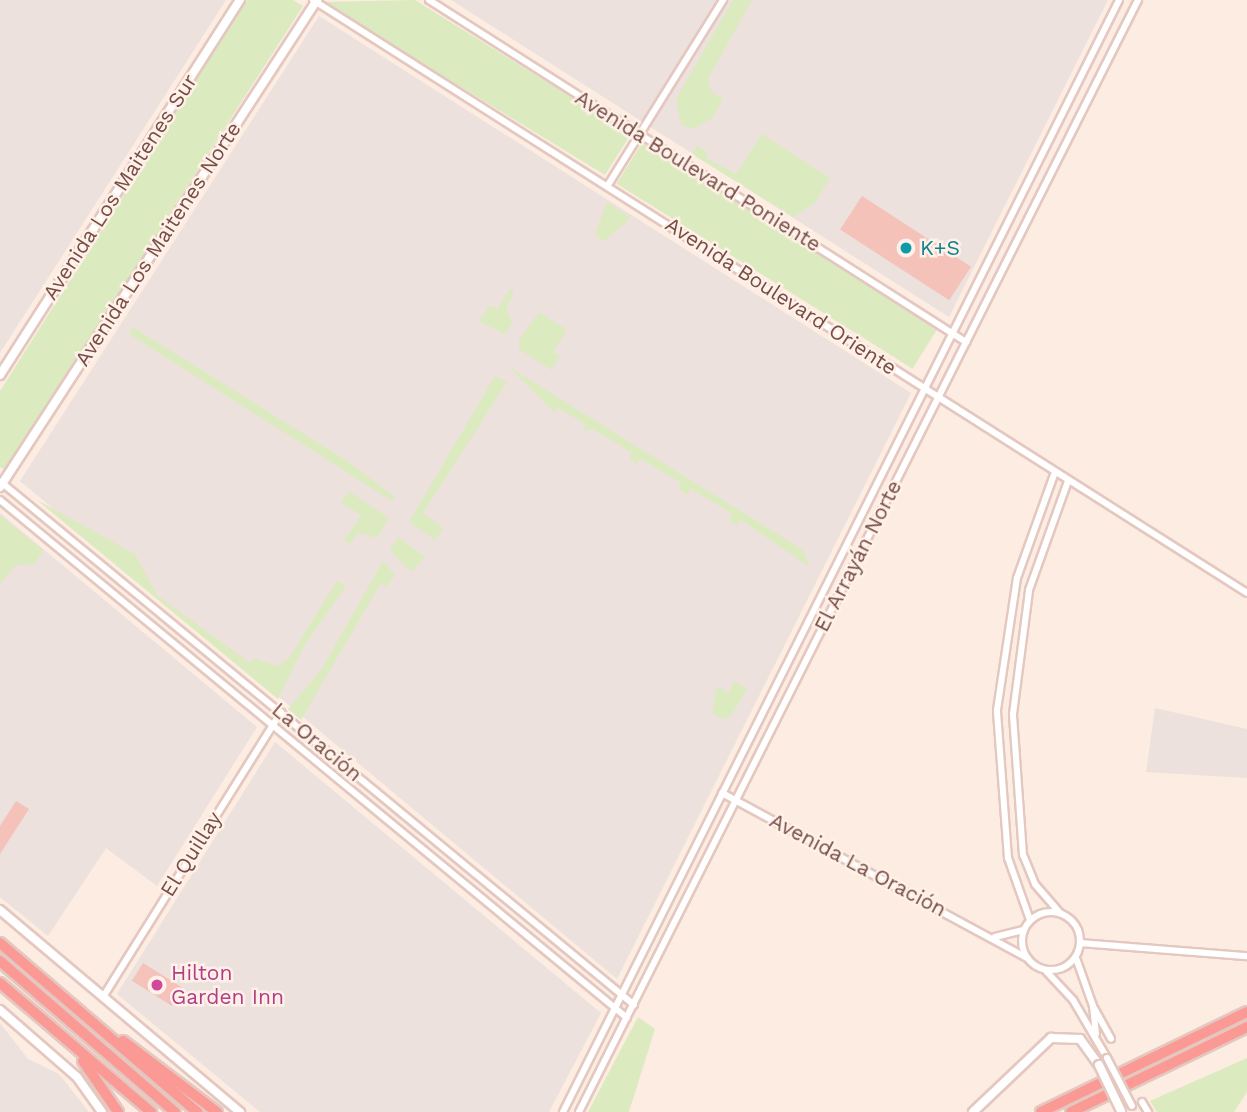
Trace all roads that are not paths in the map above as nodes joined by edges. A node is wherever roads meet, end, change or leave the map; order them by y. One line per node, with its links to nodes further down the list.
1 (240, 0): 11 (street, Avenida Los Maitenes Sur)
2 (429, 0): 7 (street, Avenida Boulevard Poniente)
3 (723, 0): 7 (street)
4 (1119, 0): 9 (street, El Arrayán Norte)
5 (1138, 0): 10 (street, El Arrayán Norte)
6 (315, 1): 8 (street, Avenida Boulevard Oriente); 16 (street, Avenida Los Maitenes Norte)
7 (639, 134): 8 (street); 9 (street, Avenida Boulevard Poniente)
8 (608, 185): 12 (street, Avenida Boulevard Oriente)
9 (953, 334): 10 (street, Avenida Boulevard Poniente); 12 (street, El Arrayán Norte)
10 (966, 342): 13 (street, El Arrayán Norte)
11 (0, 375)
12 (925, 389): 13 (street, Avenida Boulevard Oriente); 21 (street, El Arrayán Norte)
13 (938, 397): 14 (street, Avenida Boulevard Oriente); 22 (street, El Arrayán Norte)
14 (1055, 472): 15 (street, Avenida Boulevard Oriente); 25 (street)
15 (1068, 481): 18 (street, Avenida Boulevard Oriente); 24 (street)
16 (1, 484): 19 (street, La Oración)
17 (0, 500): 20 (street, La Oración)
18 (1247, 593)
19 (281, 712): 20 (street, El Quillay); 36 (street, La Oración)
20 (272, 724): 37 (street, El Quillay); 40 (street, La Oración)
21 (722, 793): 22 (street, Avenida La Oración); 36 (street, El Arrayán Norte)
22 (736, 800): 27 (street, Avenida La Oración); 38 (street, El Arrayán Norte)
23 (0, 910): 37 (street)
24 (1060, 913): 25 (street); 29 (street)
25 (1030, 920): 26 (street)
26 (1024, 930): 27 (street); 32 (street)
27 (993, 937): 32 (street, Avenida La Oración)
28 (0, 943): 41 (highway)
29 (1080, 943): 30 (street); 31 (street)
30 (1076, 956): 34 (street); 39 (street)
31 (1247, 956)
32 (1027, 958): 34 (street)
33 (0, 961): 55 (highway)
34 (1044, 970): 48 (street)
35 (0, 983): 46 (highway)
36 (621, 995): 38 (street, La Oración); 40 (street, El Arrayán Norte)
37 (103, 997): 58 (street)
38 (634, 1005): 44 (street, El Arrayán Norte)
39 (1093, 1006): 47 (street); 48 (street)
40 (614, 1008): 44 (street, La Oración); 59 (street, El Arrayán Norte)
41 (77, 1009): 56 (highway); 57 (highway)
42 (0, 1010): 52 (street)
43 (1247, 1012): 62 (highway)
44 (627, 1018): 60 (street, El Arrayán Norte)
45 (1247, 1027): 63 (highway)
46 (63, 1037): 53 (highway); 54 (highway)
47 (1111, 1039)
48 (1100, 1045): 50 (street, bridge)
49 (1142, 1101): 64 (street)
50 (1133, 1109)
51 (1122, 1111): 61 (street, bridge)
52 (102, 1112)
53 (118, 1112)
54 (151, 1112)
55 (175, 1112)
56 (197, 1112)
57 (218, 1112)
58 (240, 1112)
59 (563, 1112)
60 (579, 1112)
61 (974, 1112)
62 (1041, 1112)
63 (1071, 1112)
64 (1148, 1112)

